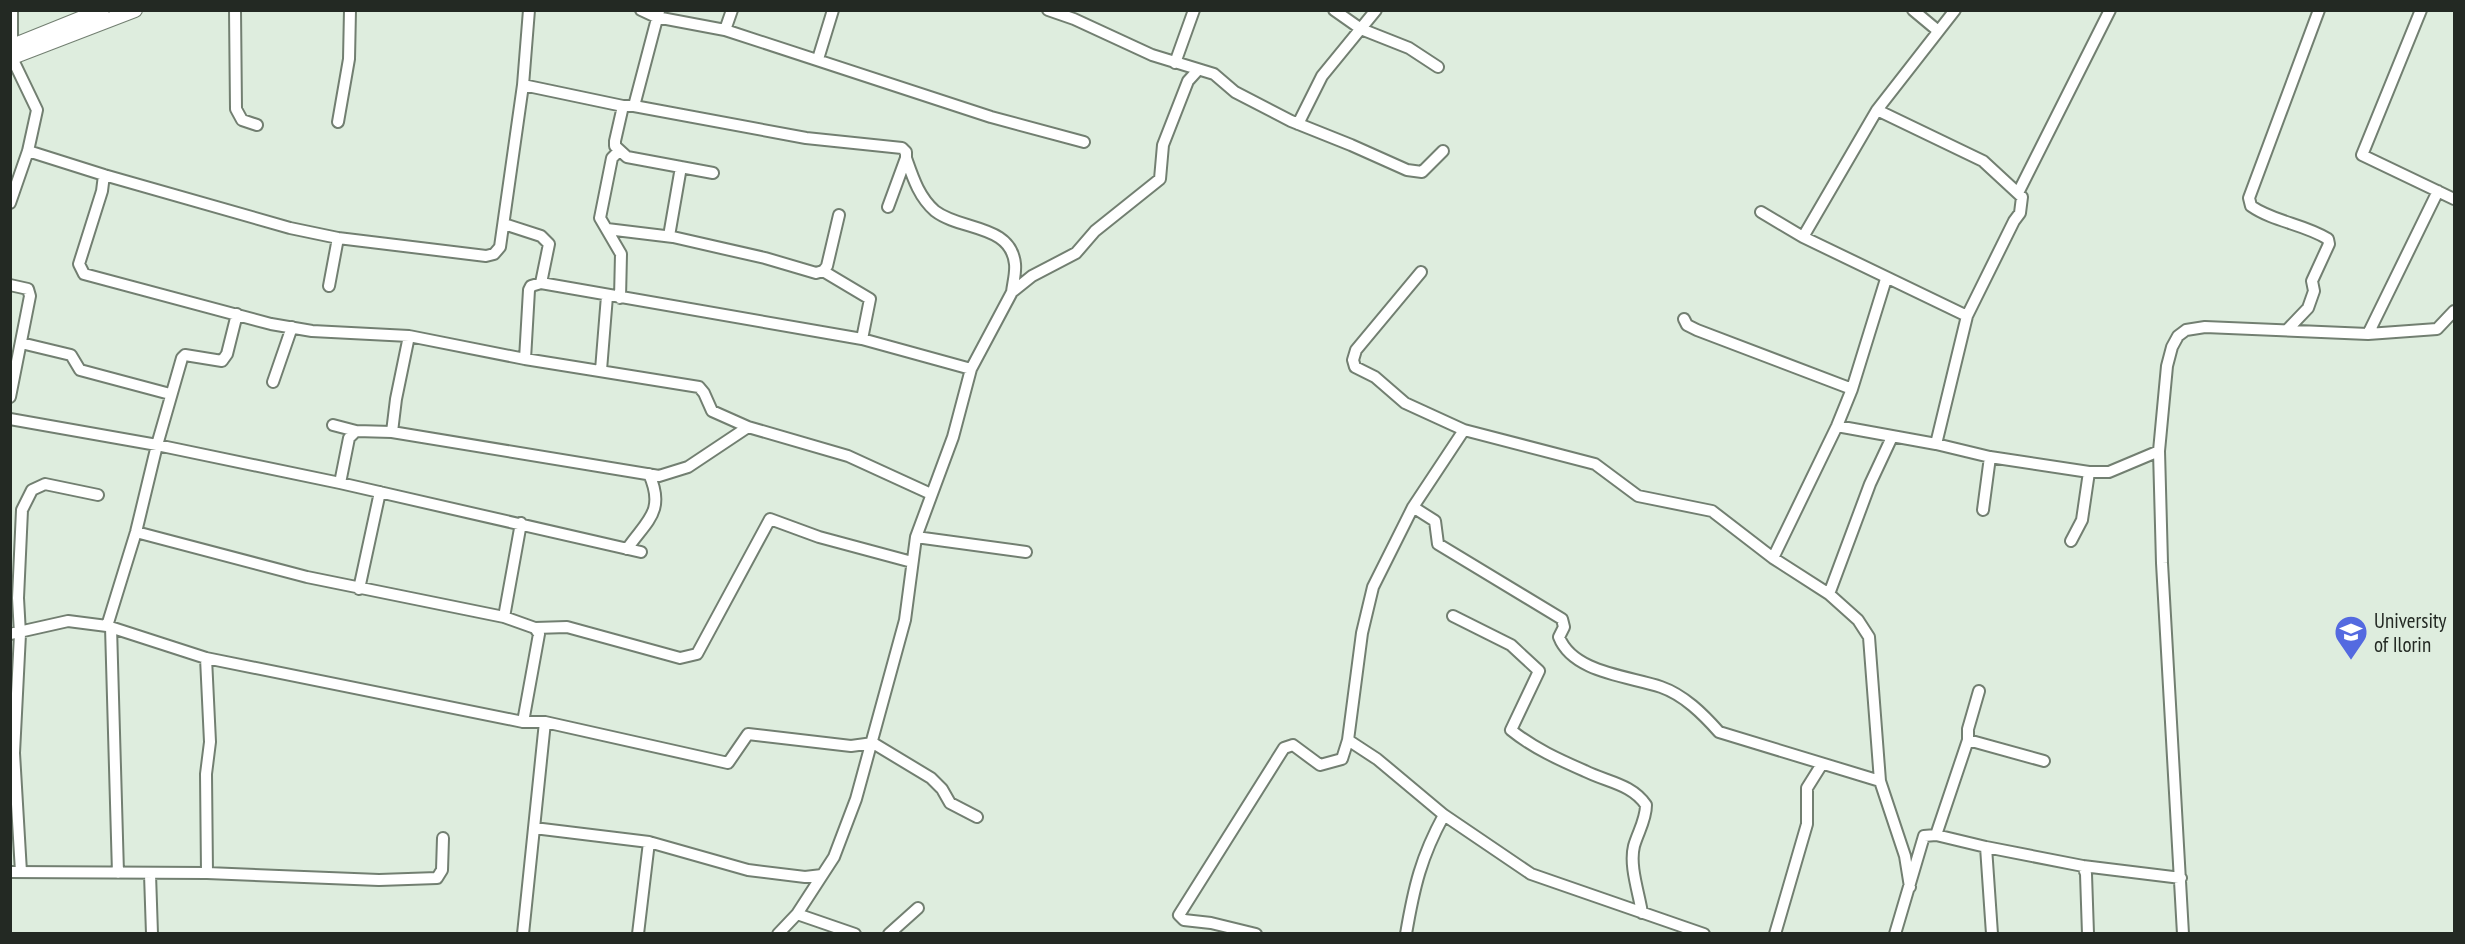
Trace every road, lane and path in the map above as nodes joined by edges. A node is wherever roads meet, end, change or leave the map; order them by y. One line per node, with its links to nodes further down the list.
1 (12, 10): 23 (street)
2 (135, 10): 23 (main road)
3 (235, 10): 33 (street)
4 (350, 10): 31 (street)
5 (529, 10): 28 (street)
6 (641, 10): 19 (street)
7 (732, 10): 21 (street)
8 (833, 10): 24 (street)
9 (1048, 10): 25 (street)
10 (1194, 10): 25 (street)
11 (1335, 10): 20 (street)
12 (1376, 10): 20 (street)
13 (1913, 10): 22 (street)
14 (1954, 10): 22 (street)
15 (2110, 10): 43 (street)
16 (2319, 10): 68 (street)
17 (2421, 10): 42 (street)
18 (100, 11): 23 (main road)
19 (658, 14): 21 (street); 29 (street)
20 (1361, 29): 26 (street); 32 (street)
21 (725, 30): 24 (street)
22 (1937, 30): 30 (street)
23 (11, 54): 35 (street)
24 (818, 60): 34 (street)
25 (1175, 63): 27 (street)
26 (1438, 67)
27 (1198, 70): 32 (street); 60 (street)
28 (523, 85): 29 (street); 49 (street)
29 (628, 106): 36 (street); 38 (street)
30 (1877, 110): 43 (street); 52 (street)
31 (338, 122)
32 (1298, 124): 37 (street)
33 (257, 125)
34 (1084, 141)
35 (28, 151): 41 (street); 45 (street)
36 (619, 151): 39 (street); 50 (street)
37 (1443, 151)
38 (906, 158): 46 (street); 60 (street)
39 (681, 167): 40 (street); 51 (street)
40 (713, 173)
41 (104, 175): 53 (street); 64 (street)
42 (2438, 191): 44 (street); 69 (street)
43 (2018, 193): 65 (street)
44 (2454, 199)
45 (10, 203)
46 (888, 207)
47 (1761, 212): 52 (street)
48 (839, 215): 54 (street)
49 (504, 224): 53 (street); 57 (street)
50 (607, 229): 51 (street); 62 (street)
51 (669, 236): 54 (street)
52 (1803, 237): 56 (street)
53 (338, 238): 59 (street)
54 (823, 271): 71 (street)
55 (1421, 272): 84 (street)
56 (1886, 279): 65 (street); 77 (street)
57 (541, 283): 61 (street); 73 (street)
58 (10, 285): 72 (street)
59 (329, 286)
60 (1012, 292): 74 (street)
61 (607, 296): 62 (street); 75 (street)
62 (620, 298): 71 (street)
63 (2454, 311): 69 (street)
64 (237, 314): 67 (street); 78 (street)
65 (1967, 316): 88 (street)
66 (1684, 319): 77 (street)
67 (292, 327): 70 (street); 76 (street)
68 (2287, 330): 69 (street); 90 (street)
69 (2368, 334)
70 (409, 336): 73 (street); 86 (street)
71 (862, 339): 74 (street)
72 (21, 343): 78 (street); 79 (street)
73 (525, 359): 75 (street)
74 (971, 369): 96 (street)
75 (602, 370): 83 (street)
76 (273, 382)
77 (1852, 389): 82 (street)
78 (170, 394): 89 (street)
79 (10, 397)
80 (10, 419): 89 (street)
81 (333, 425): 85 (street)
82 (1837, 426): 87 (street); 107 (street)
83 (748, 427): 93 (street); 96 (street)
84 (1464, 430): 98 (street); 107 (street)
85 (356, 431): 86 (street); 94 (street)
86 (392, 432): 93 (street)
87 (1892, 437): 88 (street); 110 (street)
88 (1936, 444): 91 (street)
89 (157, 445): 94 (street); 101 (street)
90 (2159, 451): 92 (street); 139 (street)
91 (1990, 457): 92 (street); 99 (street)
92 (2089, 472): 103 (street)
93 (649, 474): 104 (street)
94 (340, 483): 95 (street)
95 (380, 492): 100 (street); 109 (street)
96 (931, 494): 102 (street)
97 (98, 495): 115 (street)
98 (1413, 507): 120 (street); 124 (street)
99 (1983, 510)
100 (521, 523): 104 (street); 112 (street)
101 (136, 532): 109 (street); 113 (street)
102 (916, 537): 106 (street); 108 (street)
103 (2071, 541)
104 (627, 549): 105 (street)
105 (641, 552)
106 (1026, 552)
107 (1773, 558): 110 (street)
108 (912, 562): 114 (street); 122 (street)
109 (359, 589): 112 (street)
110 (1829, 594): 125 (street)
111 (1453, 616): 142 (street)
112 (504, 617): 114 (street)
113 (109, 626): 115 (street); 116 (street); 135 (street)
114 (535, 628): 118 (street)
115 (15, 634): 134 (street)
116 (206, 658): 118 (street); 137 (street)
117 (1979, 691): 121 (street)
118 (523, 722): 119 (street)
119 (545, 722): 122 (street); 128 (street)
120 (1348, 740): 126 (street); 150 (street)
121 (1968, 740): 123 (street); 129 (street)
122 (873, 743): 127 (street); 138 (street)
123 (2044, 761)
124 (1822, 764): 125 (street); 153 (street)
125 (1880, 781): 140 (street)
126 (1444, 815): 142 (street); 151 (street)
127 (977, 817)
128 (534, 828): 131 (street); 145 (street)
129 (1936, 835): 132 (street); 140 (street)
130 (443, 838): 137 (street)
131 (649, 842): 138 (street); 146 (street)
132 (1986, 848): 133 (street); 155 (street)
133 (2083, 866): 139 (street); 156 (street)
134 (16, 872): 135 (street)
135 (118, 873): 136 (street)
136 (150, 873): 137 (street); 144 (street)
137 (207, 873)
138 (822, 875): 143 (street)
139 (2181, 878): 157 (street)
140 (1910, 887): 154 (street)
141 (918, 908): 149 (street)
142 (1642, 913): 152 (street)
143 (797, 914): 147 (street); 148 (street)
144 (152, 933)
145 (523, 933)
146 (638, 933)
147 (778, 933)
148 (855, 933)
149 (889, 933)
150 (1256, 933)
151 (1406, 933)
152 (1704, 933)
153 (1776, 933)
154 (1895, 933)
155 (1992, 933)
156 (2088, 933)
157 (2183, 933)

